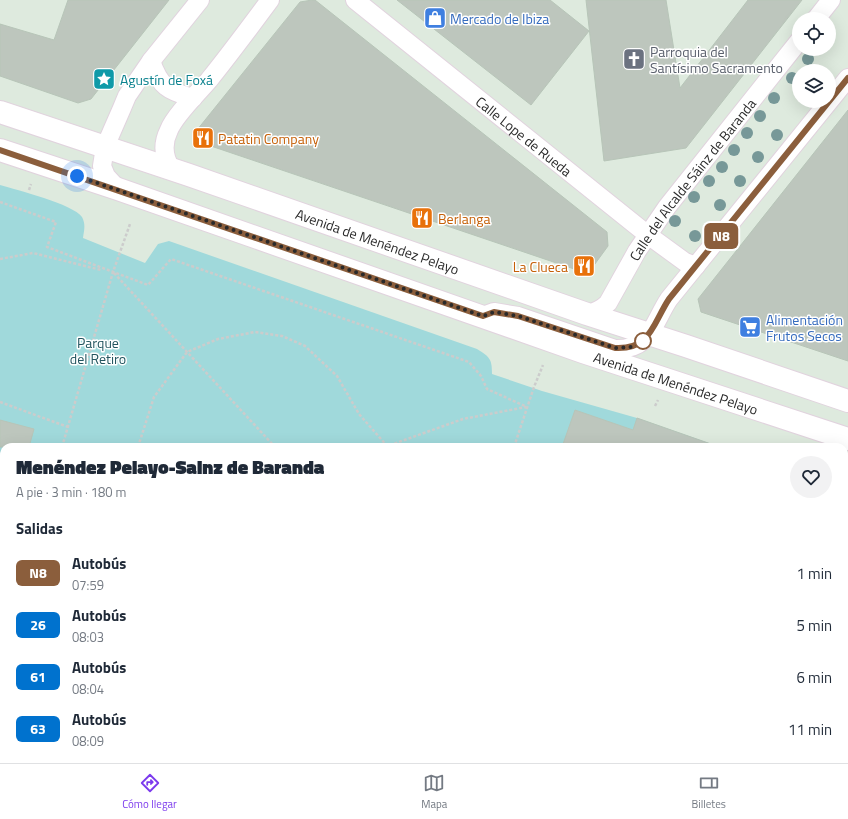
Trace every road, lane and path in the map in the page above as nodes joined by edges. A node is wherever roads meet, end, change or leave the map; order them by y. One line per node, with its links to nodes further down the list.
1 (200, 0): 7 (street)
2 (270, 0): 9 (street)
3 (355, 0): 17 (street, Calle Lope de Rueda)
4 (831, 0): 5 (street)
5 (822, 12)
6 (792, 50): 17 (street, Calle del Alcalde Sáinz de Baranda)
7 (152, 62): 9 (street); 11 (street)
8 (848, 78): 19 (street)
9 (193, 98): 13 (street)
10 (0, 112): 11 (main road, Avenida de Menéndez Pelayo)
11 (105, 148): 13 (main road, Avenida de Menéndez Pelayo); 14 (street)
12 (0, 150): 14 (main road, Avenida de Menéndez Pelayo)
13 (172, 170): 21 (main road, Avenida de Menéndez Pelayo)
14 (118, 189): 22 (main road, Avenida de Menéndez Pelayo)
15 (0, 202): 20 (path)
16 (130, 224): 20 (path)
17 (648, 235): 19 (street, Calle Lope de Rueda); 21 (street, Calle del Alcalde Sáinz de Baranda)
18 (0, 259): 20 (path)
19 (696, 266): 23 (street)
20 (113, 272): 24 (path); 28 (path); 29 (path)
21 (587, 314): 23 (main road, Avenida de Menéndez Pelayo)
22 (483, 316): 23 (street, Avenida de Menéndez Pelayo); 30 (main road, Avenida de Menéndez Pelayo)
23 (651, 334): 26 (main road, Avenida de Menéndez Pelayo)
24 (187, 352): 32 (path); 33 (path); 34 (path)
25 (543, 365): 28 (path)
26 (848, 401)
27 (0, 402): 29 (path)
28 (527, 407): 35 (path); 36 (path)
29 (68, 427): 31 (path)
30 (848, 439)
31 (63, 443)
32 (139, 443)
33 (271, 443)
34 (384, 443)
35 (397, 443)
36 (515, 443)

